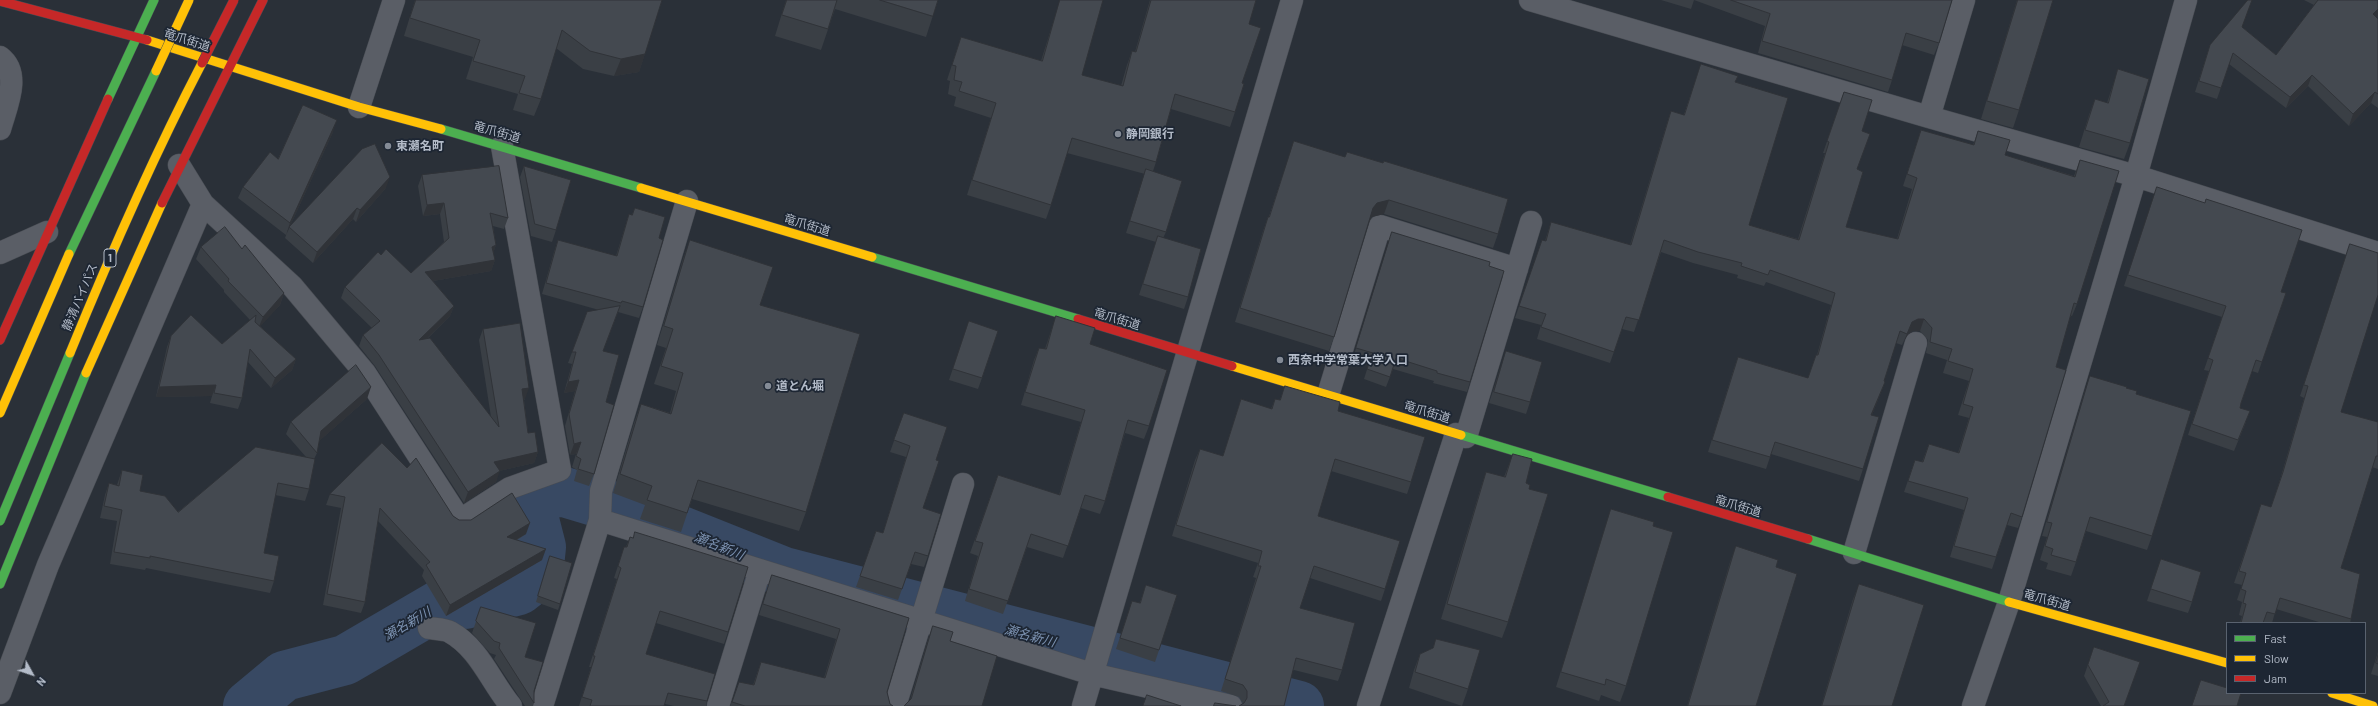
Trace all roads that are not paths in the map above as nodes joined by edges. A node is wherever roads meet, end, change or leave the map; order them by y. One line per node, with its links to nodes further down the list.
1 (0, 0): 12 (main road, 竜爪街道)
2 (154, 0): 12 (main road)
3 (188, 0): 32 (main road, bridge)
4 (234, 0): 36 (main road, 静清バイパス / 1, bridge)
5 (263, 0): 14 (main road, 1)
6 (394, 0): 15 (street)
7 (1292, 0): 30 (street)
8 (1530, 0): 11 (street)
9 (1964, 0): 16 (street)
10 (2186, 0): 20 (street)
11 (1566, 5): 16 (street)
12 (136, 36): 14 (main road, 竜爪街道); 24 (main road)
13 (0, 57): 17 (street)
14 (228, 67): 15 (main road, 竜爪街道); 19 (main road, 1)
15 (359, 108): 18 (main road, 竜爪街道)
16 (1929, 117): 20 (street)
17 (0, 129)
18 (502, 146): 21 (main road, 竜爪街道); 22 (street)
19 (179, 165): 22 (street); 39 (main road, 1)
20 (2136, 176): 26 (street); 40 (street)
21 (687, 201): 30 (main road, 竜爪街道); 35 (street)
22 (203, 204): 45 (street)
23 (1531, 222): 27 (street)
24 (47, 232): 25 (street); 28 (main road)
25 (0, 252)
26 (2378, 253)
27 (1517, 269): 31 (street); 33 (street)
28 (0, 340)
29 (1916, 343): 37 (street)
30 (1189, 353): 31 (main road, 竜爪街道); 44 (street)
31 (1328, 395): 33 (main road, 竜爪街道)
32 (0, 413)
33 (1461, 435): 37 (main road, 竜爪街道); 53 (street)
34 (964, 484): 41 (street)
35 (600, 520): 38 (street); 48 (street)
36 (0, 522)
37 (1854, 553): 40 (main road, 竜爪街道)
38 (760, 570): 41 (street); 49 (street)
39 (0, 584)
40 (2009, 602): 43 (main road, 竜爪街道); 54 (street)
41 (921, 620): 44 (street); 50 (street)
42 (429, 628): 47 (street)
43 (2226, 663)
44 (1092, 674): 51 (street); 52 (street)
45 (0, 693)
46 (2335, 694): 55 (main road)
47 (511, 706)
48 (542, 706)
49 (718, 706)
50 (895, 706)
51 (1083, 706)
52 (1230, 706)
53 (1368, 706)
54 (1972, 706)
55 (2373, 706)

